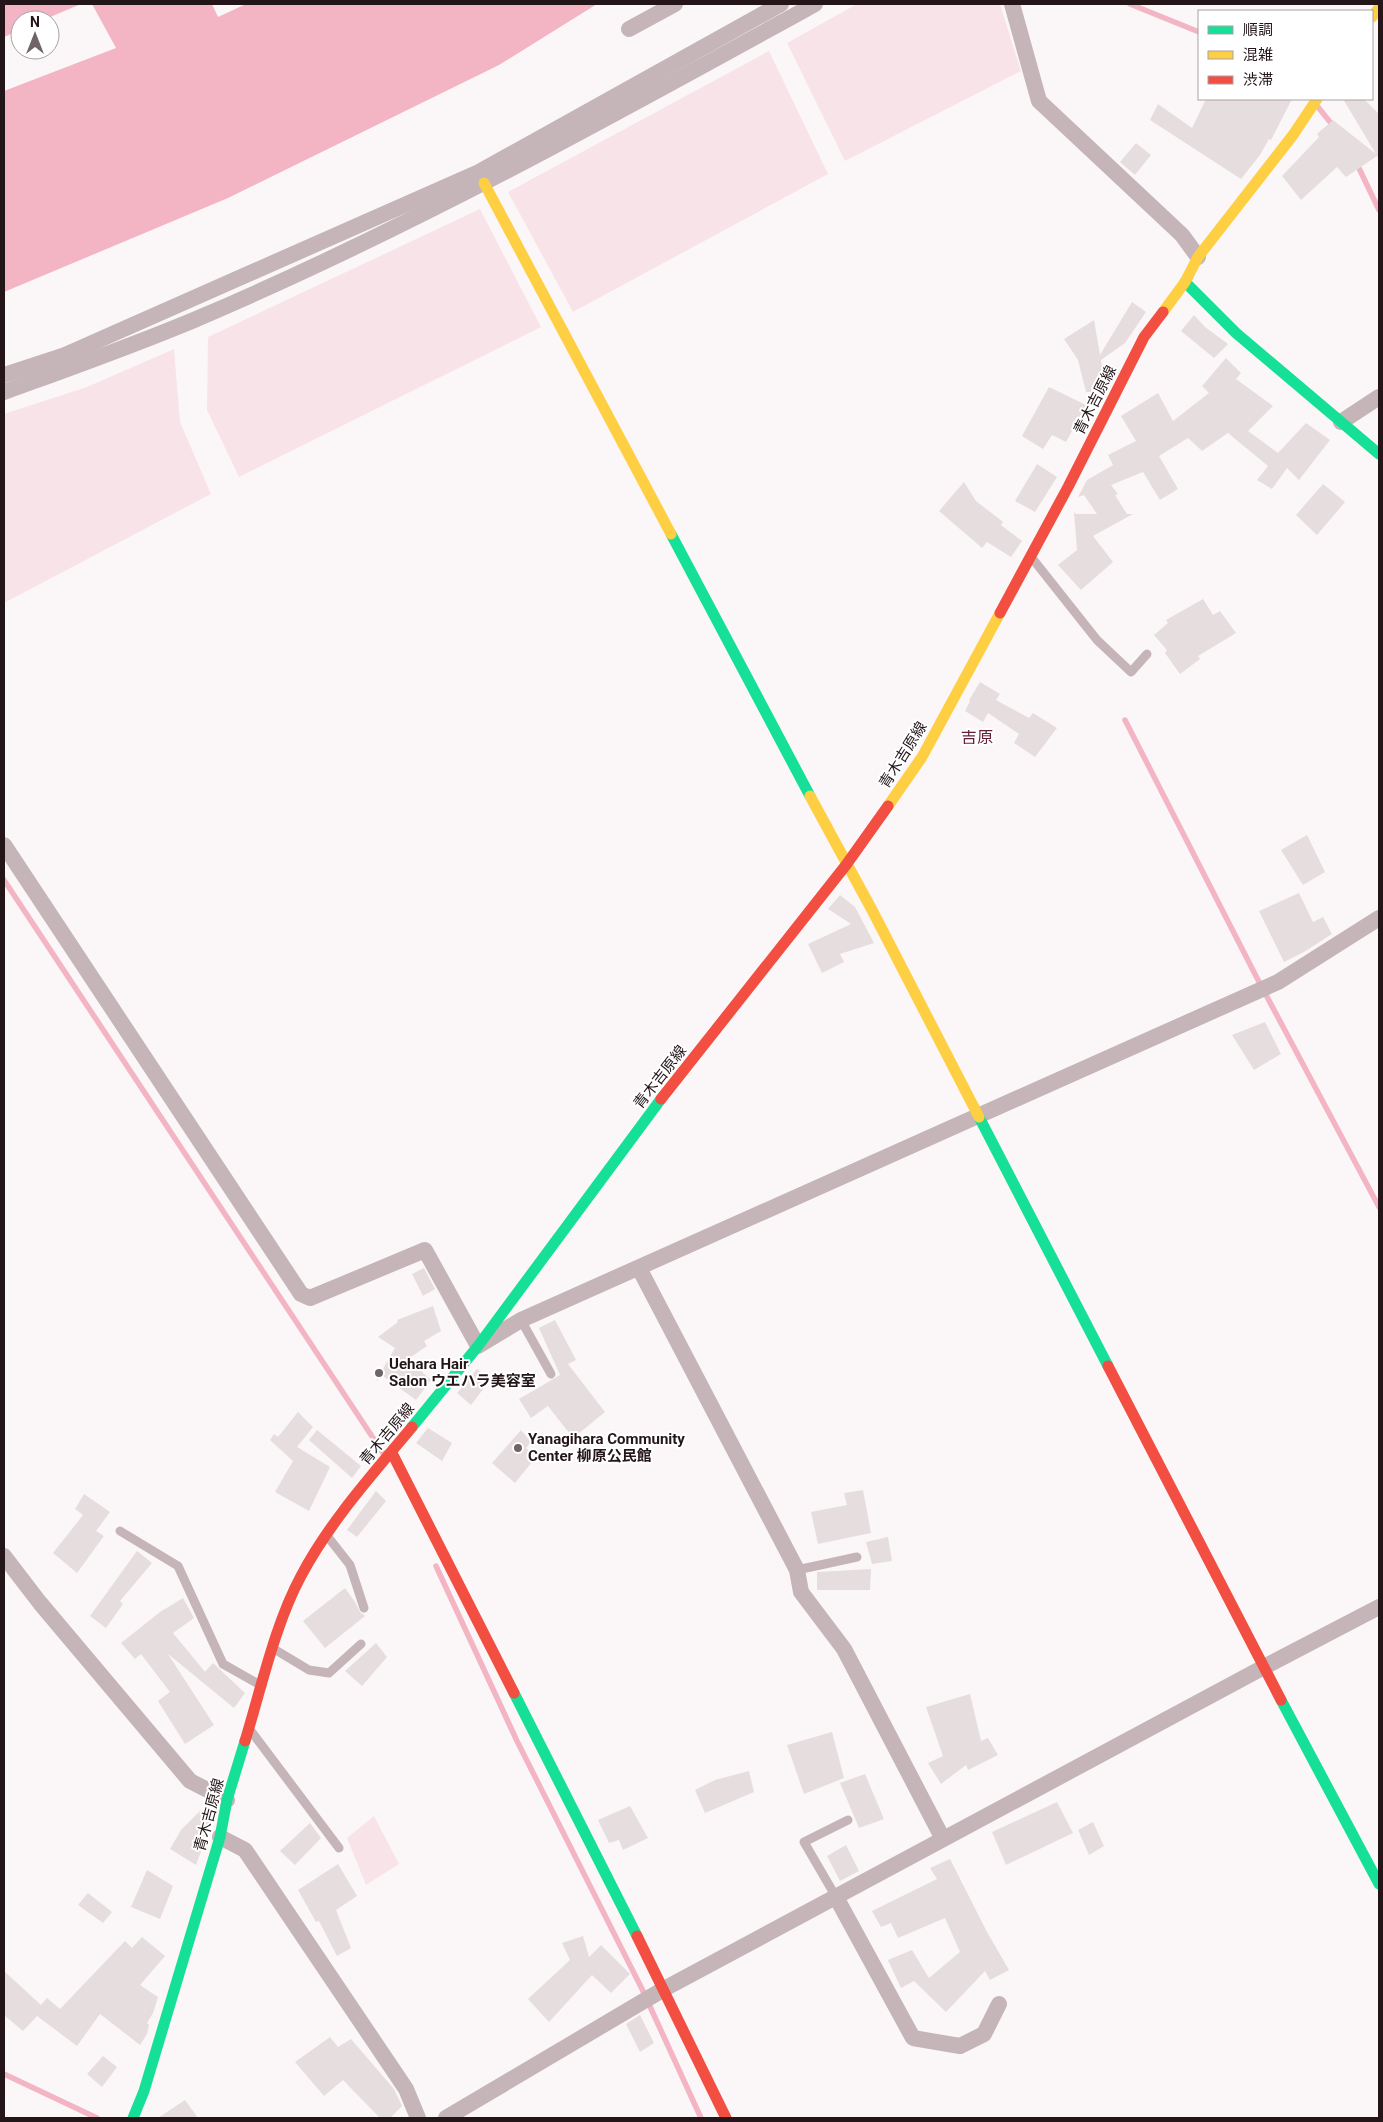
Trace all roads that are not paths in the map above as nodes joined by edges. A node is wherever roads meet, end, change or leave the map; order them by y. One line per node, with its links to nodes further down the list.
1 (675, 4): 5 (street)
2 (781, 4): 10 (street)
3 (815, 4): 7 (street)
4 (1012, 4): 8 (street)
5 (629, 29)
6 (1316, 100): 8 (street, 青木吉原線)
7 (484, 183): 11 (street); 18 (street)
8 (1198, 257): 9 (street, 青木吉原線)
9 (1186, 282): 13 (street); 15 (street, 青木吉原線)
10 (4, 375)
11 (4, 392)
12 (1379, 397): 13 (street)
13 (1341, 422): 14 (street)
14 (1379, 454)
15 (1031, 556): 16 (lane); 18 (street, 青木吉原線)
16 (1147, 654)
17 (4, 845): 23 (street)
18 (846, 865): 20 (street); 23 (street, 青木吉原線)
19 (1379, 918): 20 (street)
20 (978, 1116): 21 (street); 35 (street)
21 (639, 1268): 22 (street); 30 (street)
22 (522, 1320): 23 (street); 24 (lane)
23 (478, 1346): 25 (street, 青木吉原線)
24 (551, 1374)
25 (392, 1453): 27 (street, 青木吉原線); 45 (street)
26 (120, 1531): 36 (lane)
27 (326, 1535): 31 (lane); 34 (street, 青木吉原線)
28 (4, 1556): 38 (street)
29 (857, 1557): 30 (lane)
30 (797, 1570): 41 (street)
31 (364, 1608)
32 (1379, 1608): 35 (street)
33 (361, 1644): 34 (lane)
34 (274, 1649): 36 (street, 青木吉原線)
35 (1264, 1667): 41 (street); 43 (street)
36 (262, 1686): 37 (street, 青木吉原線)
37 (249, 1728): 38 (street, 青木吉原線); 42 (lane)
38 (227, 1800): 40 (street, 青木吉原線)
39 (848, 1820): 44 (lane)
40 (220, 1837): 47 (street, 青木吉原線); 48 (street)
41 (943, 1839): 44 (street)
42 (339, 1848)
43 (1379, 1884)
44 (836, 1897): 45 (street); 46 (street)
45 (664, 1989): 49 (street); 50 (street)
46 (999, 2004)
47 (133, 2118)
48 (418, 2118)
49 (446, 2118)
50 (726, 2118)

